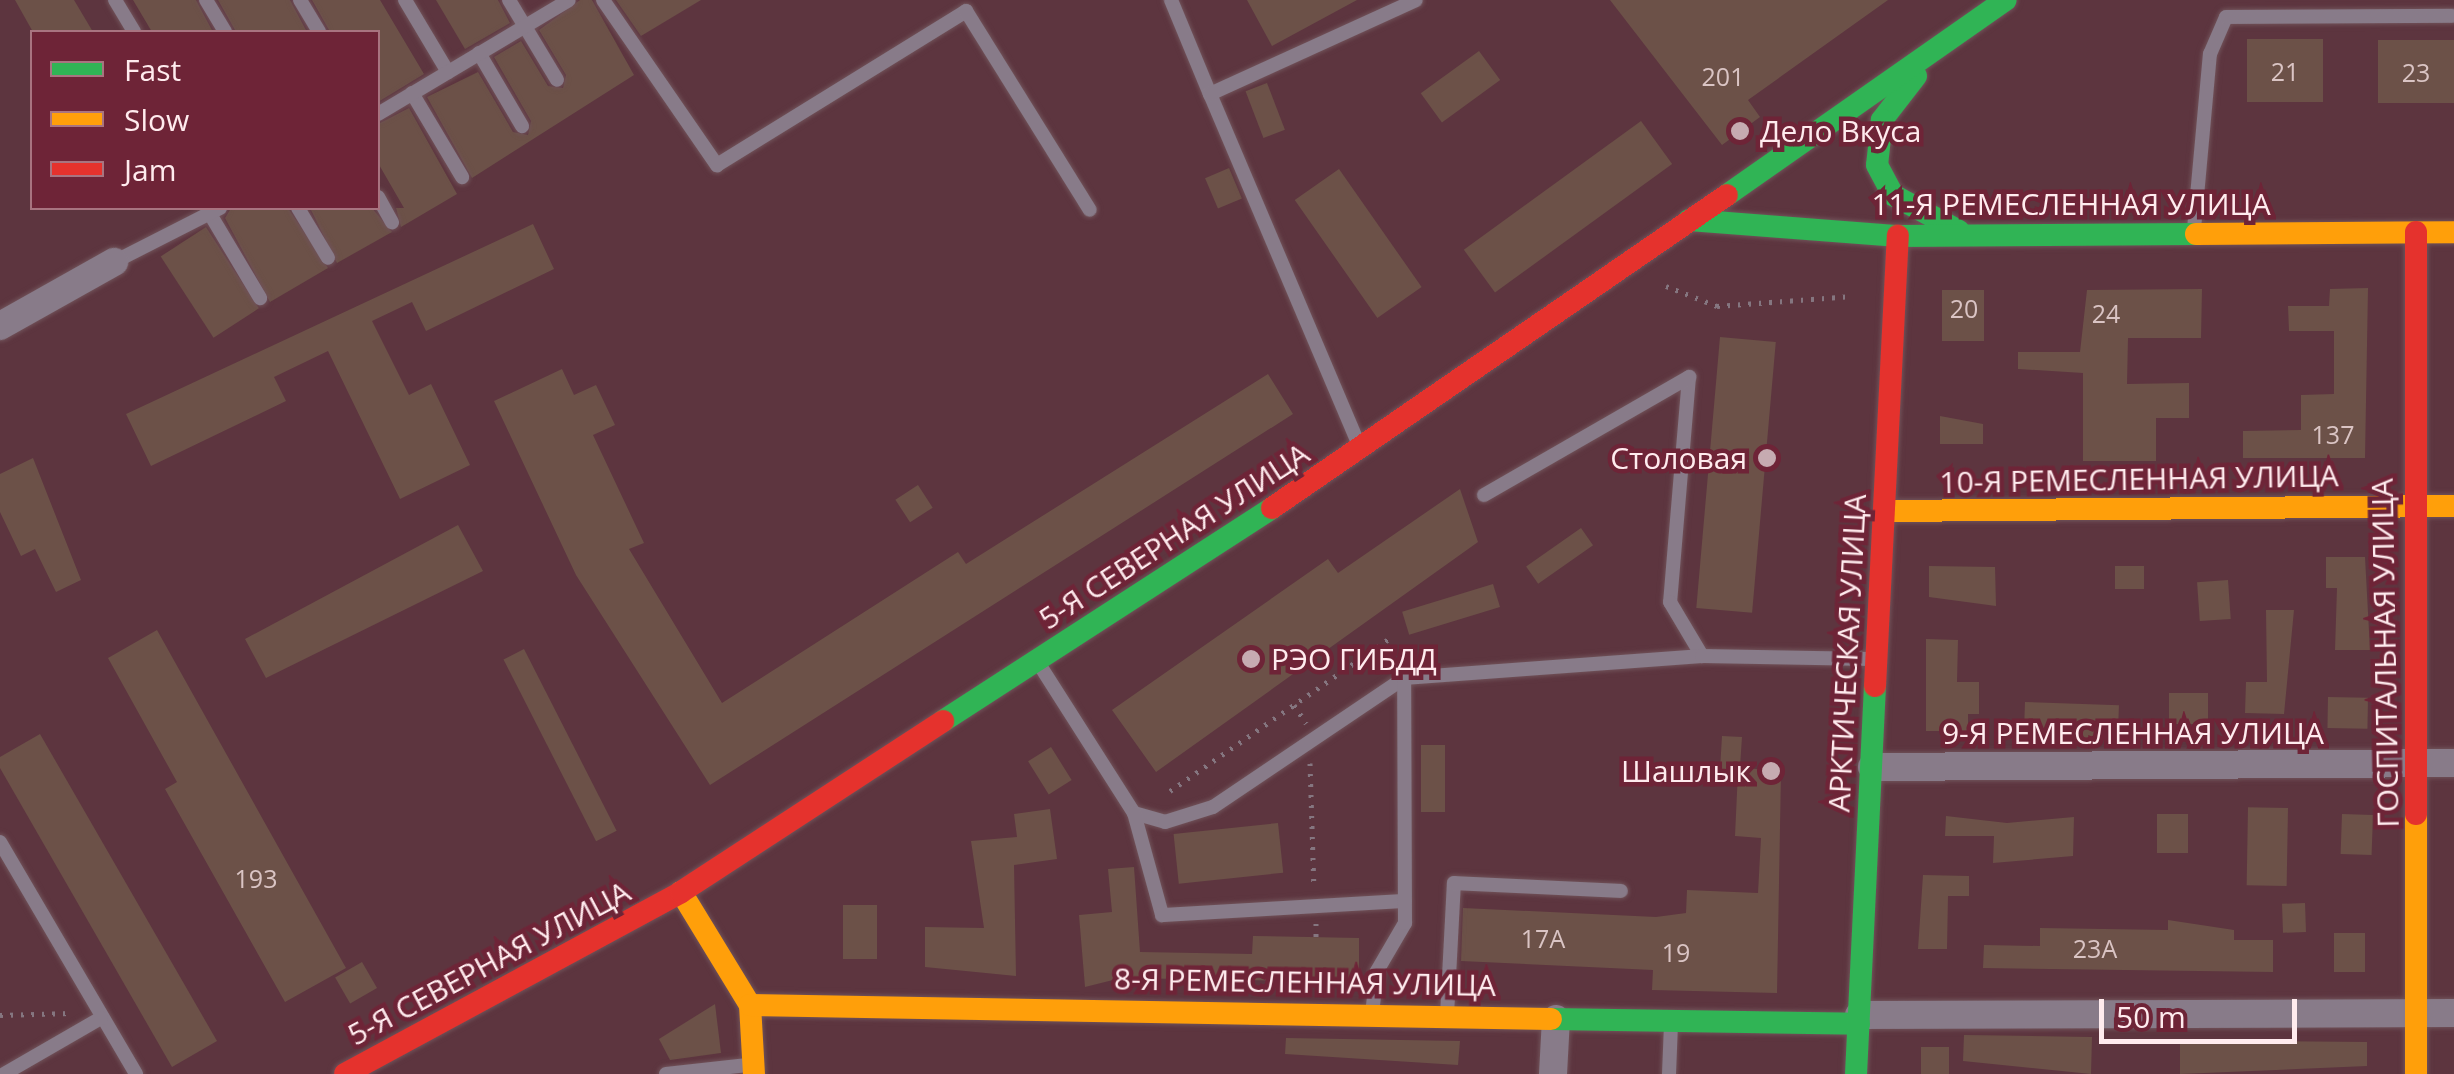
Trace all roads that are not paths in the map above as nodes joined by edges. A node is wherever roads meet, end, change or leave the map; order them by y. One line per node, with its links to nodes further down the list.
1 (115, 0): 15 (lane)
2 (206, 0): 16 (lane)
3 (300, 0): 17 (lane)
4 (405, 0): 20 (lane)
5 (509, 0): 14 (lane)
6 (569, 0): 14 (lane)
7 (603, 0): 30 (lane)
8 (1172, 0): 23 (lane)
9 (1416, 0): 23 (lane)
10 (2006, 0): 18 (main road, 5-Я СЕВЕРНАЯ УЛИЦА)
11 (2236, 0): 13 (lane)
12 (2452, 16): 13 (lane)
13 (2226, 17): 35 (lane)
14 (524, 26): 19 (lane); 21 (lane)
15 (133, 30)
16 (224, 30)
17 (319, 30)
18 (1946, 41): 31 (main road, 5-Я СЕВЕРНАЯ УЛИЦА); 37 (main road)
19 (479, 54): 20 (lane); 25 (lane)
20 (448, 72): 22 (lane)
21 (557, 80)
22 (412, 93): 24 (lane); 26 (lane)
23 (1210, 94): 42 (lane)
24 (380, 113)
25 (522, 126)
26 (462, 177)
27 (380, 200): 32 (lane)
28 (215, 210): 39 (lane); 40 (lane)
29 (299, 210): 38 (lane)
30 (1090, 210)
31 (1689, 220): 36 (main road, 11-Я РЕМЕСЛЕННАЯ УЛИЦА); 42 (main road, 5-Я СЕВЕРНАЯ УЛИЦА)
32 (392, 222)
33 (2416, 232): 34 (main road, 11-Я РЕМЕСЛЕННАЯ УЛИЦА); 35 (main road, 11-Я РЕМЕСЛЕННАЯ УЛИЦА); 44 (main road, ГОСПИТАЛЬНАЯ УЛИЦА)
34 (2454, 232)
35 (2193, 235): 37 (main road, 11-Я РЕМЕСЛЕННАЯ УЛИЦА)
36 (1898, 236): 37 (main road, 11-Я РЕМЕСЛЕННАЯ УЛИЦА); 46 (main road, АРКТИЧЕСКАЯ УЛИЦА)
37 (1973, 236)
38 (328, 258)
39 (114, 262): 41 (street)
40 (260, 298)
41 (0, 326)
42 (1361, 450): 48 (main road, 5-Я СЕВЕРНАЯ УЛИЦА)
43 (1484, 495): 47 (lane)
44 (2412, 506): 45 (main road, 10-Я РЕМЕСЛЕННАЯ УЛИЦА); 46 (main road, 10-Я РЕМЕСЛЕННАЯ УЛИЦА); 52 (main road, ГОСПИТАЛЬНАЯ УЛИЦА)
45 (2454, 506)
46 (1885, 511): 49 (main road, АРКТИЧЕСКАЯ УЛИЦА)
47 (1702, 656): 49 (lane); 50 (lane)
48 (1037, 660): 54 (lane); 57 (main road, 5-Я СЕВЕРНАЯ УЛИЦА)
49 (1877, 660): 53 (main road, АРКТИЧЕСКАЯ УЛИЦА)
50 (1404, 678): 54 (lane); 58 (lane)
51 (2454, 763): 52 (street, 9-Я РЕМЕСЛЕННАЯ УЛИЦА)
52 (2417, 764): 53 (street, 9-Я РЕМЕСЛЕННАЯ УЛИЦА); 61 (main road, ГОСПИТАЛЬНАЯ УЛИЦА)
53 (1872, 767): 66 (main road, АРКТИЧЕСКАЯ УЛИЦА)
54 (1134, 813): 58 (lane)
55 (0, 842): 64 (lane)
56 (1621, 891): 63 (lane)
57 (681, 892): 59 (main road); 71 (main road, 5-Я СЕВЕРНАЯ УЛИЦА)
58 (1405, 901): 62 (lane)
59 (750, 1005): 62 (main road, 8-Я РЕМЕСЛЕННАЯ УЛИЦА); 68 (main road)
60 (2454, 1013): 61 (street, 8-Я РЕМЕСЛЕННАЯ УЛИЦА)
61 (2417, 1014): 66 (street, 8-Я РЕМЕСЛЕННАЯ УЛИЦА); 76 (main road, ГОСПИТАЛЬНАЯ УЛИЦА)
62 (1372, 1016): 63 (main road, 8-Я РЕМЕСЛЕННАЯ УЛИЦА)
63 (1447, 1017): 65 (main road, 8-Я РЕМЕСЛЕННАЯ УЛИЦА)
64 (101, 1018): 69 (lane); 70 (lane)
65 (1556, 1019): 67 (main road, 8-Я РЕМЕСЛЕННАЯ УЛИЦА); 73 (street)
66 (1859, 1020): 67 (main road, 8-Я РЕМЕСЛЕННАЯ УЛИЦА); 75 (main road, АРКТИЧЕСКАЯ УЛИЦА)
67 (1672, 1021): 74 (lane)
68 (754, 1069): 72 (lane)
69 (4, 1074)
70 (136, 1074)
71 (345, 1074)
72 (666, 1074)
73 (1553, 1074)
74 (1670, 1074)
75 (1856, 1074)
76 (2416, 1074)

